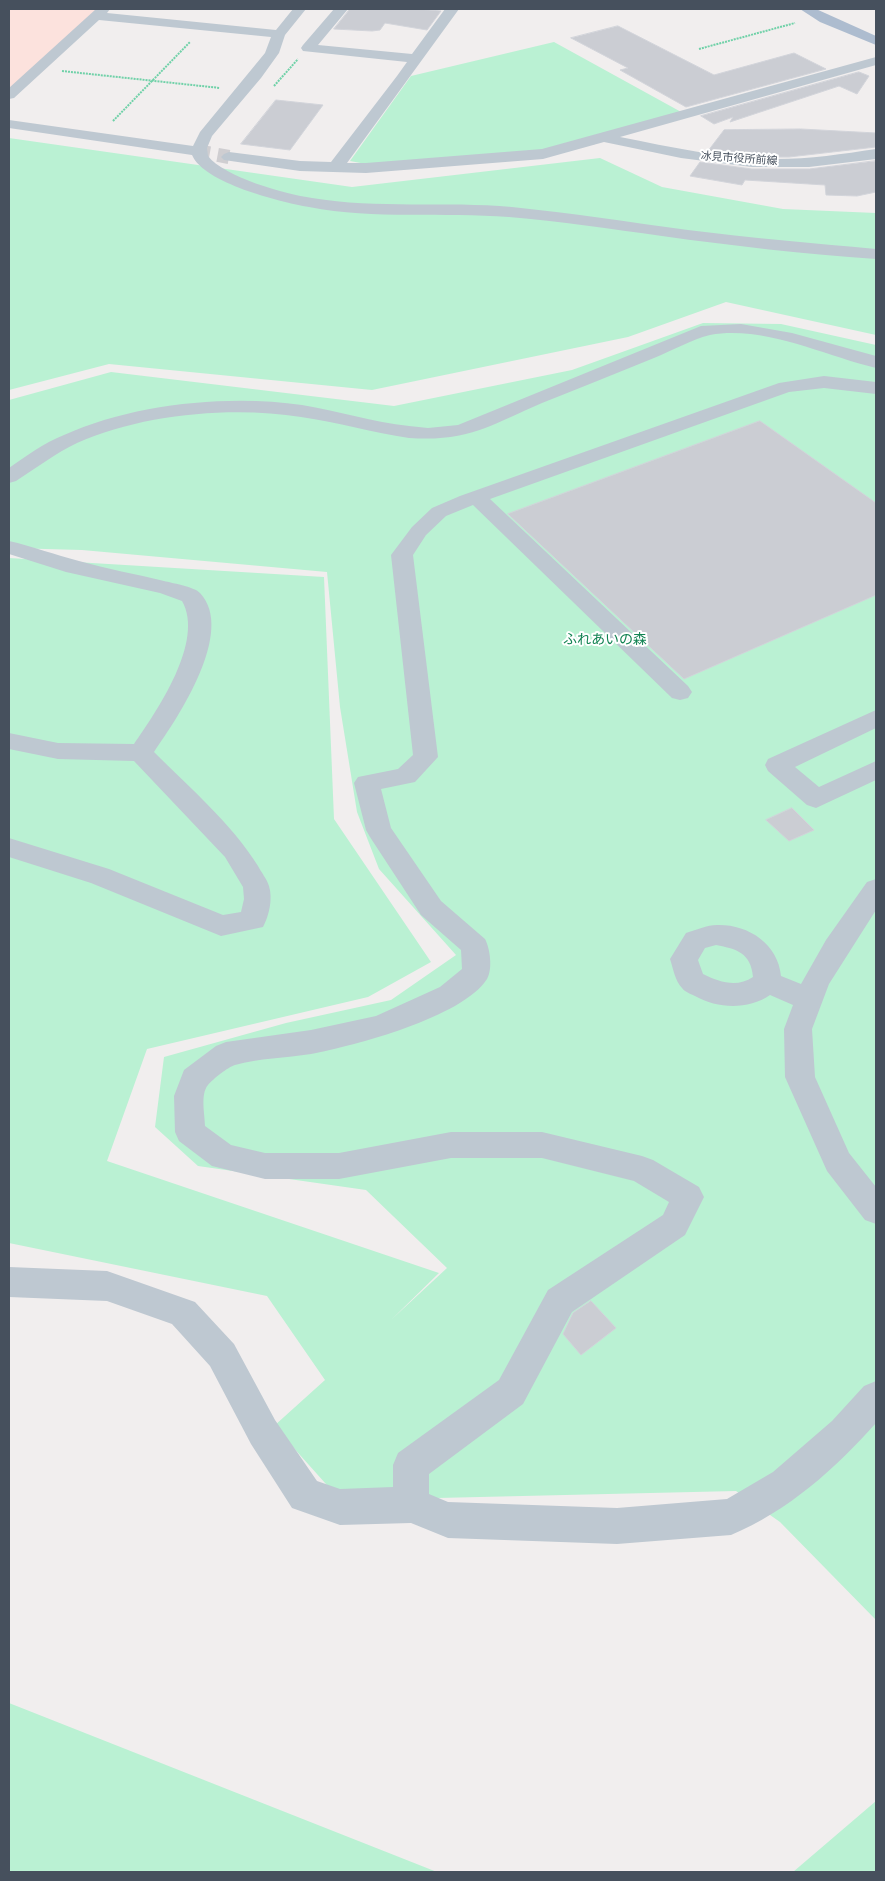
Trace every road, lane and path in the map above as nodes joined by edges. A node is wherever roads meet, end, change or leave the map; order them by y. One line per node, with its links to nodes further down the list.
1 (300, 9): 8 (street)
2 (341, 9): 10 (street)
3 (452, 9): 12 (street)
4 (807, 9): 6 (main road)
5 (100, 12): 7 (street); 14 (street)
6 (820, 16): 9 (main road); 11 (path)
7 (204, 27): 8 (street); 15 (path)
8 (279, 34): 26 (street)
9 (876, 41)
10 (308, 48): 12 (street); 16 (path)
11 (699, 49)
12 (416, 59): 25 (street)
13 (876, 61): 21 (street)
14 (37, 68): 15 (path); 18 (street)
15 (152, 81): 17 (path); 20 (path)
16 (273, 87)
17 (224, 88)
18 (9, 95)
19 (9, 124): 20 (street)
20 (97, 138): 22 (street)
21 (604, 139): 23 (street, 冰見市役所前線); 25 (street)
22 (196, 151)
23 (876, 154)
24 (229, 157): 25 (street)
25 (334, 168)
26 (876, 254)
27 (876, 362): 29 (street)
28 (876, 388): 30 (street)
29 (9, 477)
30 (476, 497): 32 (street); 44 (street)
31 (9, 547): 35 (street)
32 (680, 692)
33 (876, 718): 36 (street)
34 (9, 741): 35 (street)
35 (141, 753): 37 (street)
36 (876, 770)
37 (9, 847)
38 (876, 889): 40 (street)
39 (767, 982): 40 (street)
40 (809, 999): 41 (street)
41 (876, 1210)
42 (9, 1282): 44 (street)
43 (876, 1398): 44 (street)
44 (411, 1505)

